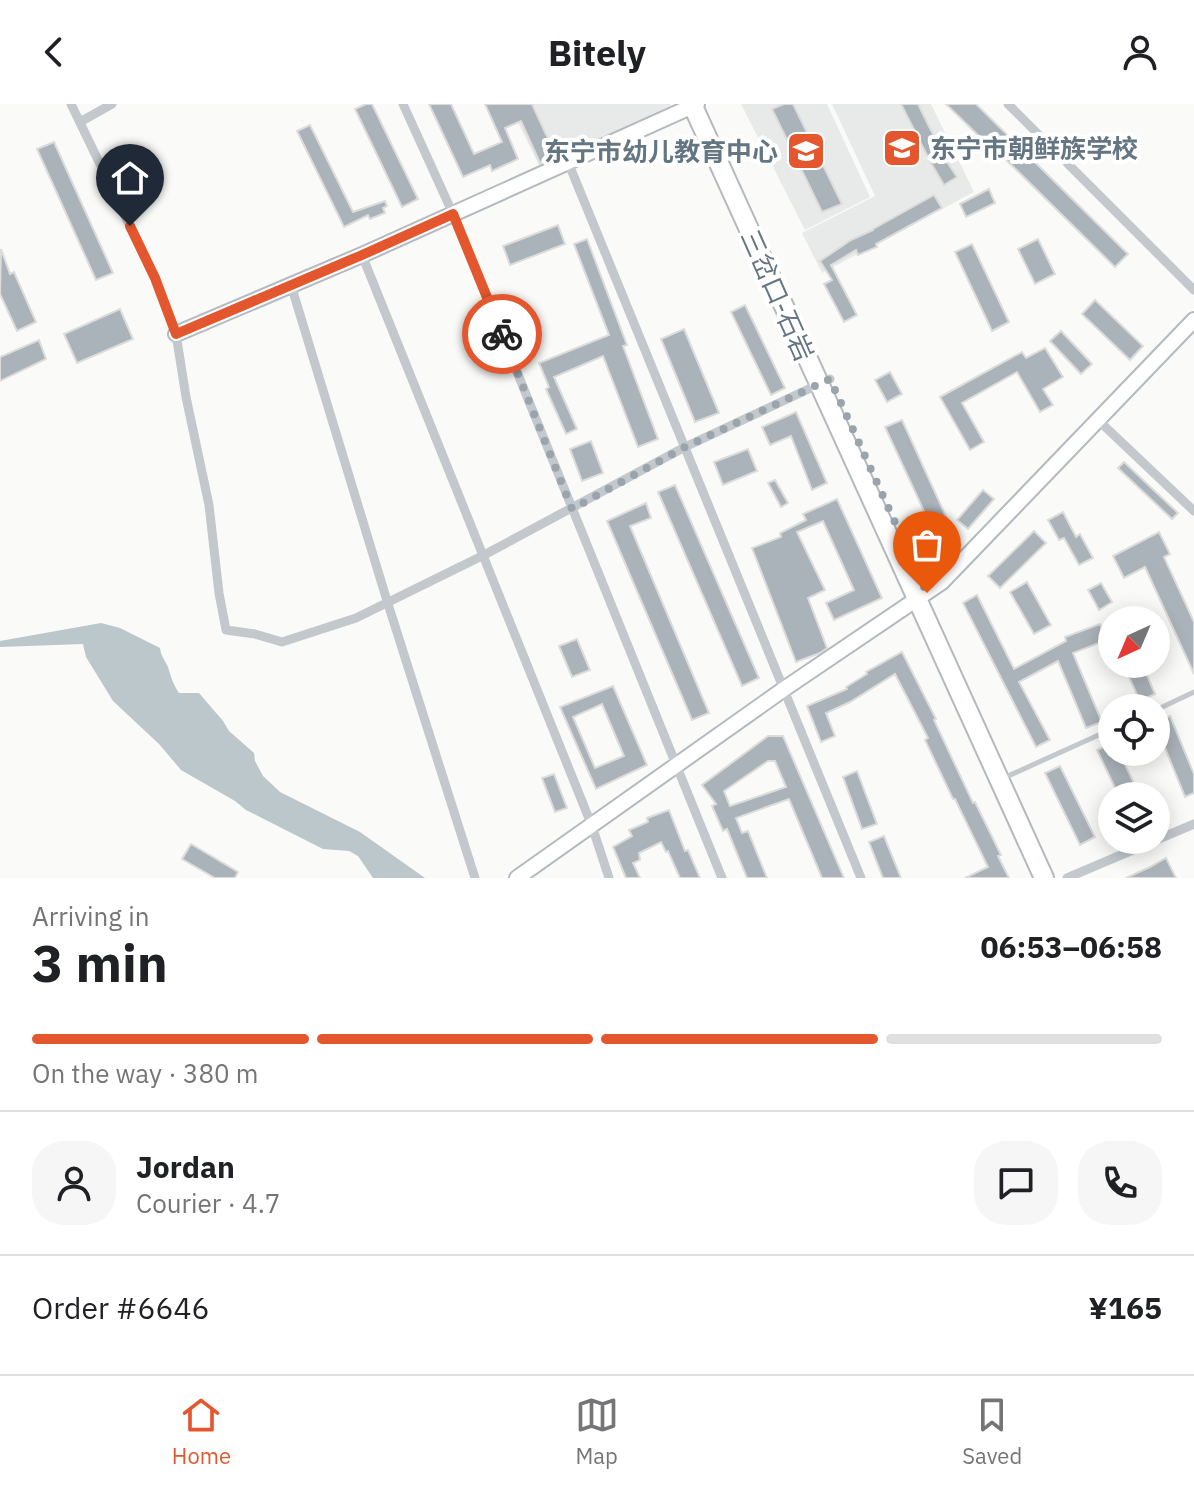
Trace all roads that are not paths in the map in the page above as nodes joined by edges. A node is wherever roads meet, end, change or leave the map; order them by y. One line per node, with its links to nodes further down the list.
1 (71, 104): 6 (street)
2 (112, 104): 6 (street)
3 (403, 104): 8 (street)
4 (697, 104): 7 (street); 14 (highway, 三岔口-石岩)
5 (1008, 104): 11 (street)
6 (80, 122): 13 (street)
7 (568, 162): 8 (street); 16 (street)
8 (453, 214): 9 (street); 17 (street)
9 (362, 255): 10 (street); 19 (street)
10 (291, 285): 13 (street); 21 (street)
11 (1194, 290)
12 (1194, 320): 15 (street)
13 (176, 334): 21 (street)
14 (824, 382): 16 (street); 20 (highway, 三岔口-石岩)
15 (1098, 420): 18 (street); 20 (street)
16 (685, 447): 17 (street); 22 (street)
17 (572, 509): 19 (street); 26 (street)
18 (1194, 511)
19 (484, 555): 21 (street); 29 (street)
20 (922, 596): 22 (street); 27 (highway, 三岔口-石岩); 35 (highway, 三岔口-石岩)
21 (388, 604): 30 (street)
22 (784, 689): 26 (street); 34 (street)
23 (1194, 692): 24 (lane)
24 (1170, 703)
25 (1098, 735): 27 (lane)
26 (676, 766): 29 (street); 33 (street)
27 (1008, 776): 36 (highway, 三岔口-石岩)
28 (1194, 824): 37 (street)
29 (592, 826): 31 (street); 32 (street)
30 (475, 878)
31 (517, 878)
32 (609, 878)
33 (722, 878)
34 (861, 878)
35 (1044, 878)
36 (1055, 878)
37 (1067, 878)

